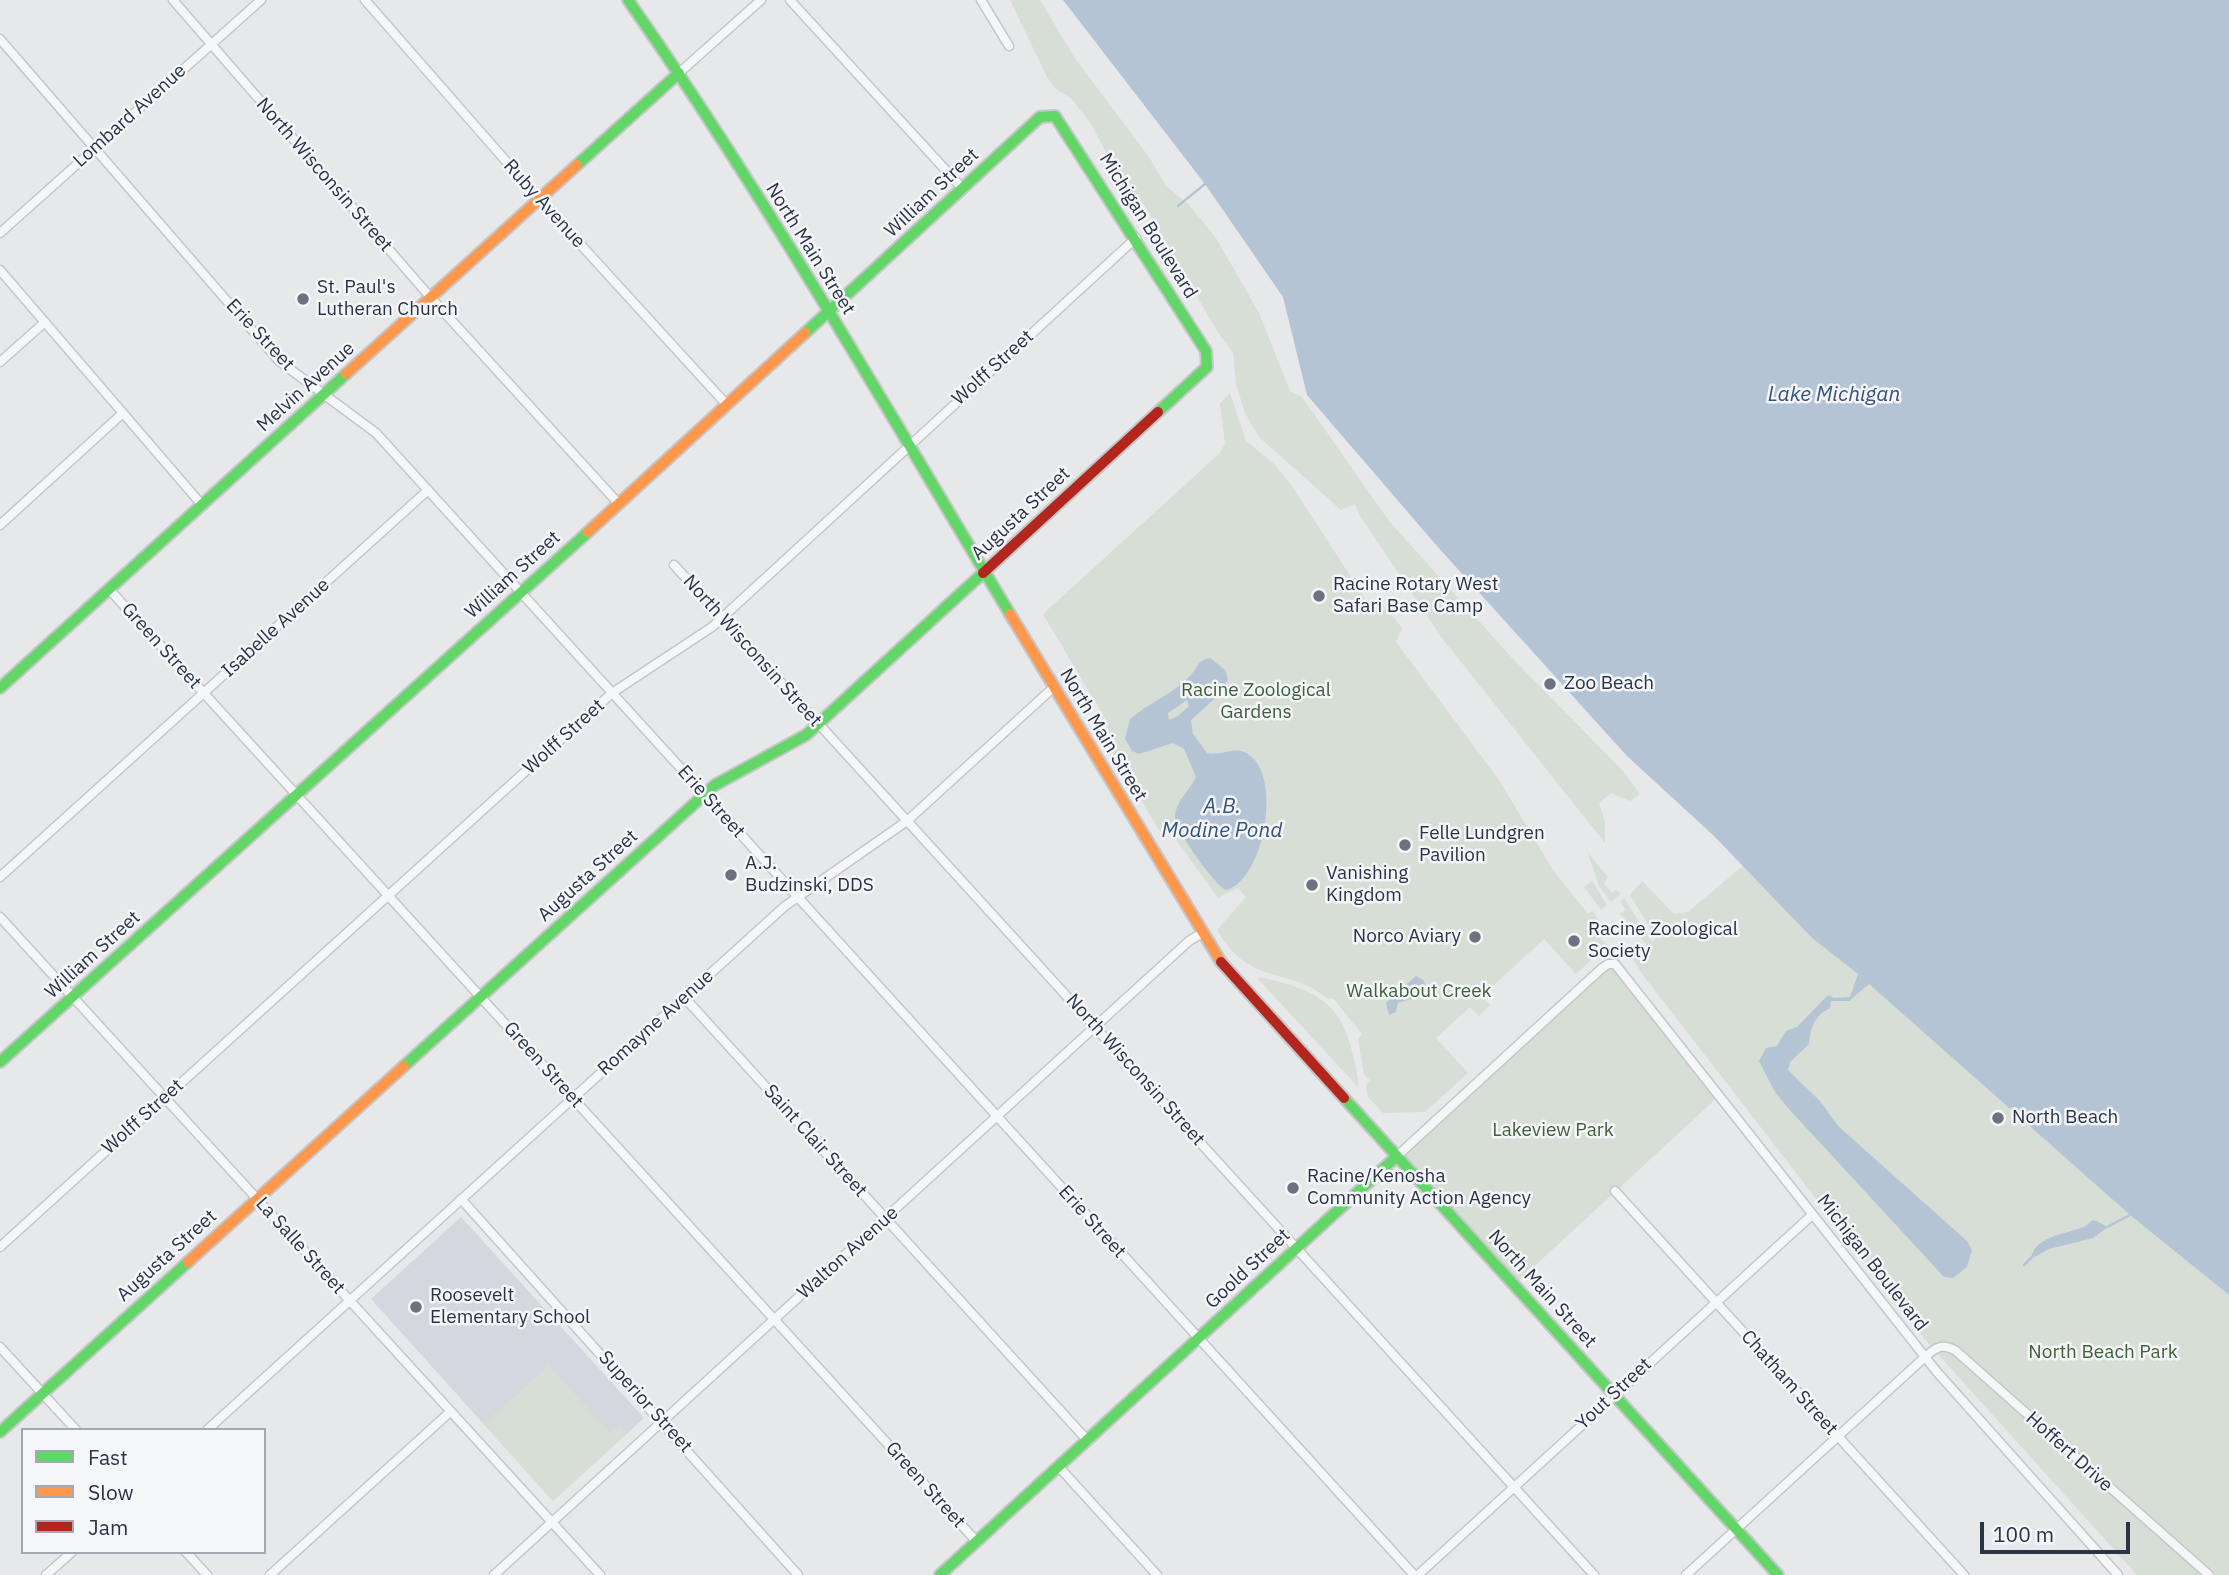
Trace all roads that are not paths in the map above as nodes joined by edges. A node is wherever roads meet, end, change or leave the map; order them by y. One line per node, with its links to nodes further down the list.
1 (173, 0): 9 (street, North Wisconsin Street)
2 (261, 0): 9 (street, Lombard Avenue)
3 (365, 0): 15 (street, Ruby Avenue)
4 (628, 0): 11 (street, North Main Street)
5 (761, 0): 11 (street, Melvin Avenue)
6 (790, 0): 14 (street)
7 (981, 0): 10 (street)
8 (0, 40): 13 (street, Erie Street)
9 (211, 45): 13 (street, Lombard Avenue); 19 (street, North Wisconsin Street)
10 (1009, 46)
11 (679, 74): 15 (street, Melvin Avenue); 20 (street, North Main Street)
12 (1049, 114): 14 (street, William Street); 17 (street, Michigan Boulevard)
13 (94, 148): 16 (street, Lombard Avenue); 24 (street, Erie Street)
14 (962, 189): 20 (street, William Street)
15 (540, 201): 19 (street, Melvin Avenue); 25 (street, Ruby Avenue)
16 (0, 233)
17 (1136, 238): 23 (street, Michigan Boulevard); 27 (street, Wolff Street)
18 (0, 270): 21 (street)
19 (431, 298): 24 (street, Melvin Avenue); 29 (street, North Wisconsin Street)
20 (828, 312): 25 (street, William Street); 27 (street, North Main Street)
21 (45, 322): 22 (street); 26 (street)
22 (0, 362)
23 (1209, 362): 33 (street, Augusta Street)
24 (323, 394): 28 (street, Erie Street); 30 (street, Melvin Avenue)
25 (727, 405): 29 (street, William Street)
26 (123, 413): 30 (street); 31 (street)
27 (908, 445): 33 (street, North Main Street); 36 (street, Wolff Street)
28 (427, 491): 35 (street, Erie Street); 39 (street, Isabelle Avenue)
29 (619, 504): 35 (street, William Street)
30 (202, 505): 34 (street, Melvin Avenue)
31 (0, 525)
32 (674, 565): 36 (street, North Wisconsin Street)
33 (985, 571): 37 (street, North Main Street); 41 (street, Augusta Street)
34 (109, 589): 38 (street, Melvin Avenue); 39 (street, Green Street)
35 (520, 592): 40 (street, Erie Street); 42 (street, William Street)
36 (722, 618): 40 (street, Wolff Street); 41 (street, North Wisconsin Street)
37 (1054, 687): 44 (street, Romayne Avenue); 49 (street, North Main Street)
38 (0, 688)
39 (204, 693): 42 (street, Green Street); 45 (street, Isabelle Avenue)
40 (612, 693): 43 (street, Erie Street); 46 (street, Wolff Street)
41 (819, 724): 43 (street, Augusta Street); 44 (street, North Wisconsin Street)
42 (296, 794): 46 (street, Green Street); 51 (street, William Street)
43 (704, 795): 47 (street, Erie Street); 52 (street, Augusta Street)
44 (907, 821): 47 (street, Romayne Avenue); 54 (street, North Wisconsin Street)
45 (0, 877)
46 (388, 895): 52 (street, Green Street); 56 (street, Wolff Street)
47 (796, 896): 53 (street, Romayne Avenue); 58 (street, Erie Street)
48 (0, 917): 51 (street, La Salle Street)
49 (1202, 933): 54 (street, Walton Avenue); 59 (street, North Main Street)
50 (1612, 963): 59 (street, Goold Street); 63 (street, Michigan Boulevard)
51 (73, 996): 55 (street, William Street); 56 (street, La Salle Street)
52 (481, 997): 57 (street, Green Street); 61 (street, Augusta Street)
53 (684, 997): 57 (street, Romayne Avenue); 64 (street, Saint Clair Street)
54 (1096, 1027): 58 (street, Walton Avenue); 66 (street, North Wisconsin Street)
55 (0, 1062)
56 (165, 1097): 61 (street, La Salle Street); 65 (street, Wolff Street)
57 (573, 1098): 62 (street, Romayne Avenue); 69 (street, Green Street)
58 (998, 1118): 64 (street, Walton Avenue); 70 (street, Erie Street)
59 (1396, 1157): 66 (street, Goold Street); 74 (street, North Main Street)
60 (1615, 1191): 68 (street, Chatham Street)
61 (257, 1199): 67 (street, La Salle Street); 73 (street, Augusta Street)
62 (461, 1199): 67 (street, Romayne Avenue); 76 (street, Superior Street)
63 (1812, 1214): 68 (street, Yout Street); 72 (street, Michigan Boulevard)
64 (886, 1219): 69 (street, Walton Avenue); 81 (street, Saint Clair Street)
65 (0, 1247)
66 (1297, 1248): 70 (street, Goold Street); 83 (street, North Wisconsin Street)
67 (349, 1301): 75 (street, La Salle Street); 78 (street, Romayne Avenue)
68 (1715, 1302): 74 (street, Yout Street); 80 (street, Chatham Street)
69 (774, 1320): 76 (street, Walton Avenue); 86 (street, Green Street)
70 (1199, 1339): 81 (street, Goold Street); 97 (street, Erie Street)
71 (0, 1347): 73 (street)
72 (1925, 1357): 80 (street); 102 (street, Michigan Boulevard); 103 (street, Hoffert Drive)
73 (43, 1393): 77 (street); 79 (street, Augusta Street)
74 (1614, 1394): 83 (street, Yout Street); 85 (street, North Main Street)
75 (450, 1412): 84 (street, La Salle Street); 92 (street)
76 (663, 1421): 84 (street, Walton Avenue); 95 (street, Superior Street)
77 (74, 1428)
78 (208, 1428)
79 (0, 1432)
80 (1838, 1437): 85 (street); 101 (street, Chatham Street)
81 (1088, 1441): 82 (street, Goold Street)
82 (1059, 1467): 86 (street, Goold Street); 96 (street)
83 (1514, 1486): 97 (street, Yout Street); 98 (street, North Wisconsin Street)
84 (551, 1522): 93 (street, Walton Avenue); 94 (street, La Salle Street)
85 (1736, 1529): 99 (street); 100 (street, North Main Street)
86 (977, 1542): 89 (street, Goold Street)
87 (70, 1554): 90 (street)
88 (188, 1554): 91 (street)
89 (946, 1573)
90 (46, 1575)
91 (207, 1575)
92 (270, 1575)
93 (494, 1575)
94 (600, 1575)
95 (798, 1575)
96 (1157, 1575)
97 (1416, 1575)
98 (1594, 1575)
99 (1686, 1575)
100 (1779, 1575)
101 (1964, 1575)
102 (2118, 1575)
103 (2209, 1575)

